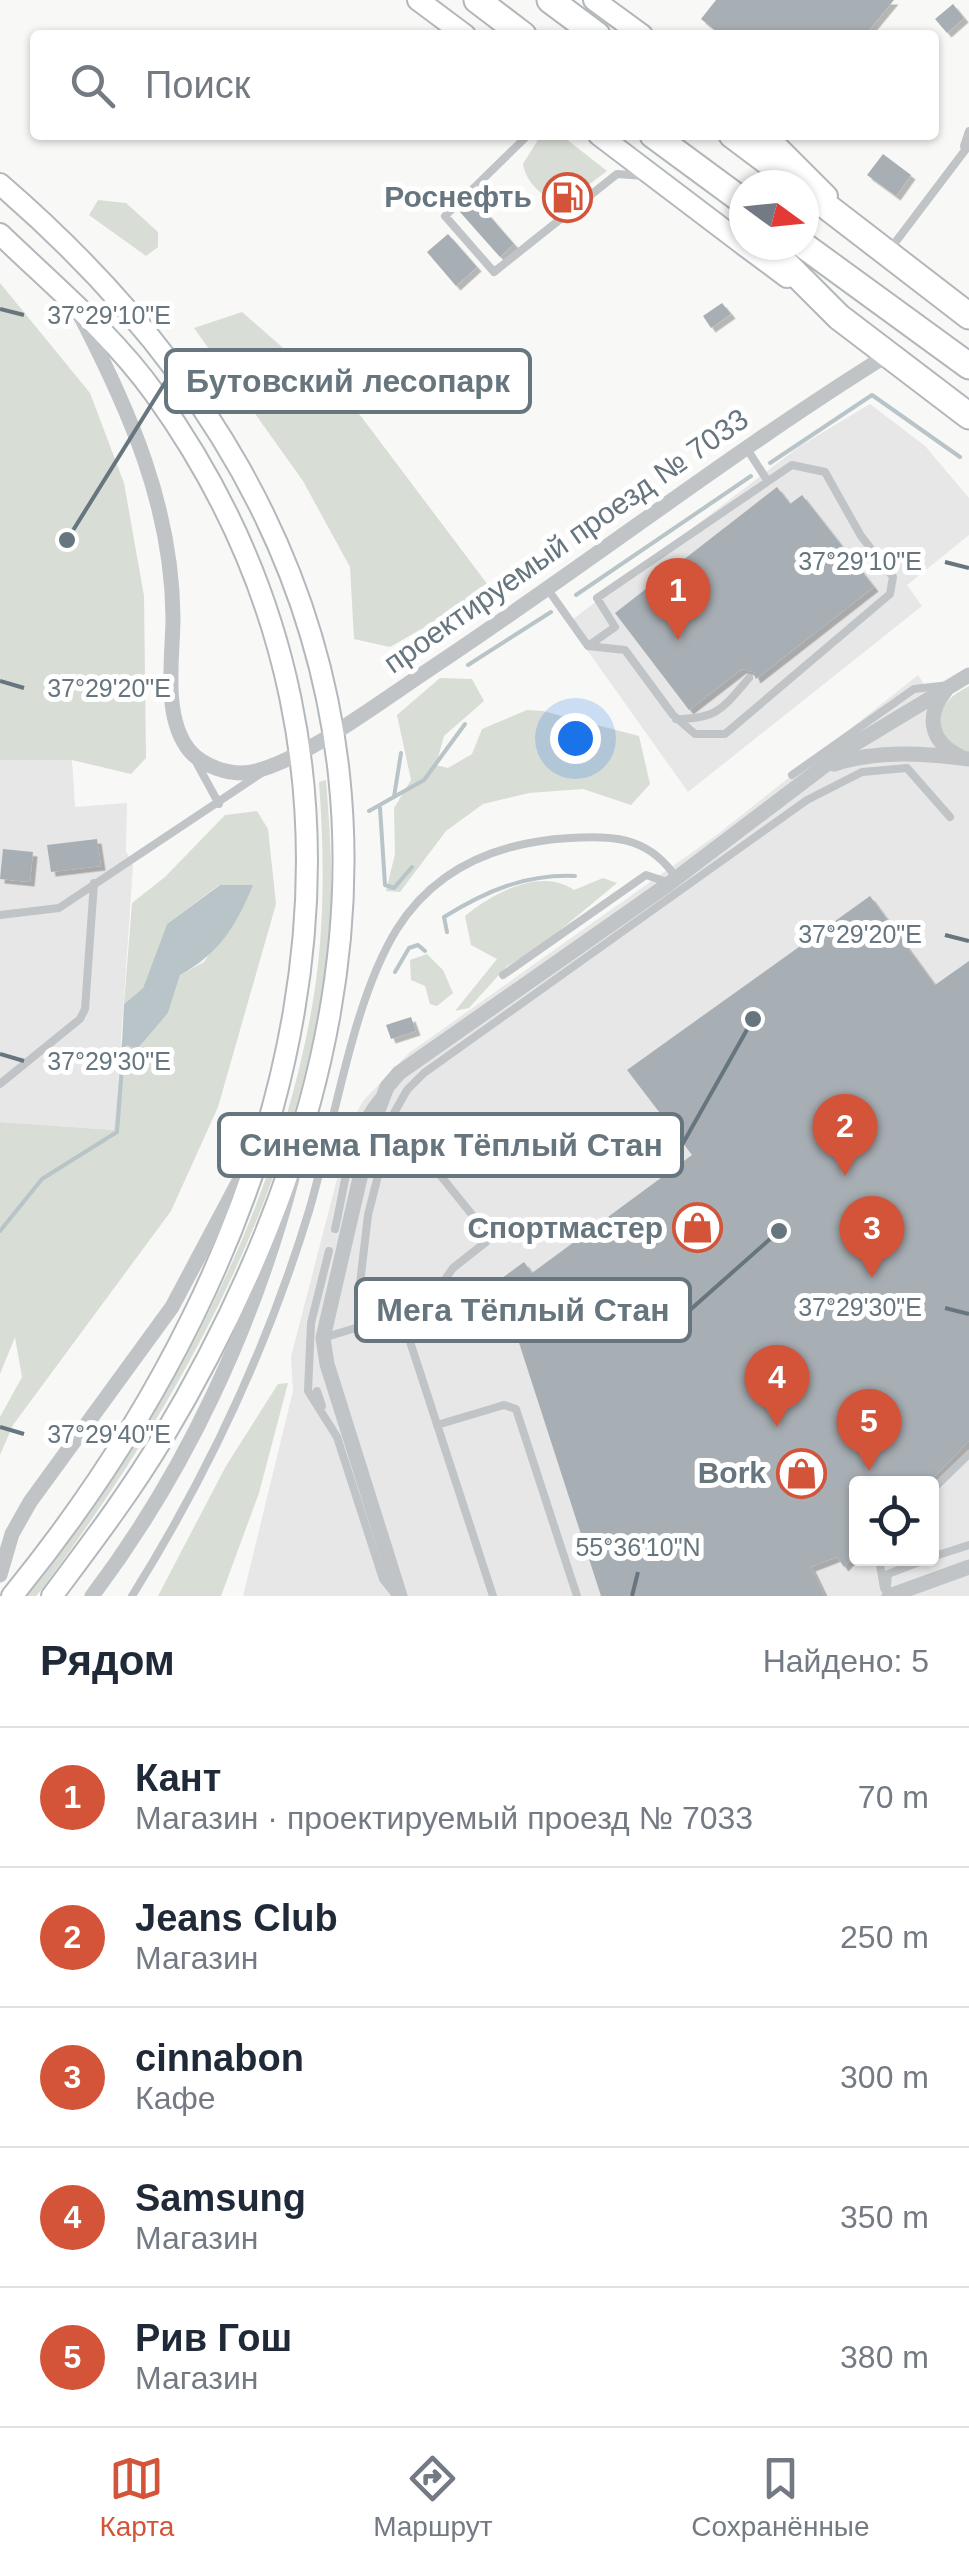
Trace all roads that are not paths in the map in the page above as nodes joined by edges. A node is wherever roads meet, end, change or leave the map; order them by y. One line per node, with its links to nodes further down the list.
1 (418, 0): 5 (main road)
2 (478, 0): 6 (highway)
3 (550, 0): 7 (highway)
4 (594, 0): 8 (main road)
5 (458, 30)
6 (517, 30)
7 (590, 30)
8 (635, 30)
9 (969, 131): 15 (lane)
10 (523, 140): 17 (lane)
11 (605, 140): 17 (main road)
12 (739, 140): 16 (highway)
13 (771, 140): 22 (main road)
14 (661, 141): 19 (highway); 21 (highway)
15 (966, 146): 25 (lane)
16 (779, 170)
17 (654, 176): 24 (main road)
18 (0, 184): 42 (main road)
19 (729, 191)
20 (819, 200): 22 (highway)
21 (729, 207)
22 (864, 233): 25 (highway)
23 (0, 234): 29 (main road)
24 (729, 234)
25 (888, 252): 30 (highway)
26 (819, 257): 33 (highway)
27 (764, 260): 31 (main road)
28 (782, 260): 31 (highway)
29 (76, 306): 43 (street); 44 (main road)
30 (966, 307)
31 (839, 316): 32 (highway)
32 (889, 354): 34 (highway); 35 (street, проектируемый проезд № 7033)
33 (969, 366)
34 (969, 416)
35 (747, 449): 36 (lane); 37 (street, проектируемый проезд № 7033)
36 (767, 480): 38 (lane); 41 (lane)
37 (549, 591): 38 (lane); 42 (street, проектируемый проезд № 7033)
38 (588, 646): 41 (lane)
39 (749, 678): 41 (lane)
40 (958, 680): 45 (street); 47 (street); 48 (lane)
41 (676, 718)
42 (333, 731): 44 (street, проектируемый проезд № 7033); 60 (main road)
43 (189, 750): 46 (street); 49 (lane)
44 (300, 750): 46 (street, проектируемый проезд № 7033); 59 (main road)
45 (966, 758): 47 (street)
46 (270, 766): 49 (lane)
47 (826, 767): 51 (street)
48 (792, 775)
49 (219, 804): 52 (lane)
50 (950, 817): 58 (lane)
51 (671, 877): 54 (lane); 55 (street); 81 (lane)
52 (94, 883): 53 (lane); 56 (lane)
53 (0, 915)
54 (503, 975)
55 (399, 1073): 57 (street); 58 (lane)
56 (0, 1084)
57 (387, 1086): 62 (lane); 66 (street)
58 (407, 1090): 65 (lane)
59 (274, 1107): 77 (street); 78 (main road)
60 (310, 1108): 79 (main road); 80 (street)
61 (436, 1170): 64 (lane)
62 (335, 1228)
63 (329, 1251): 68 (lane)
64 (402, 1314): 65 (lane); 69 (lane)
65 (378, 1321): 66 (lane)
66 (323, 1338): 82 (street)
67 (317, 1391): 68 (lane)
68 (325, 1415): 82 (lane)
69 (437, 1425): 83 (lane); 84 (lane)
70 (969, 1454): 71 (lane)
71 (939, 1483)
72 (969, 1545): 73 (lane)
73 (939, 1555)
74 (881, 1566): 85 (lane)
75 (908, 1566): 85 (lane)
76 (969, 1567): 85 (street)
77 (0, 1575)
78 (12, 1596)
79 (52, 1596)
80 (92, 1596)
81 (132, 1596)
82 (398, 1596)
83 (493, 1596)
84 (578, 1596)
85 (887, 1596)

